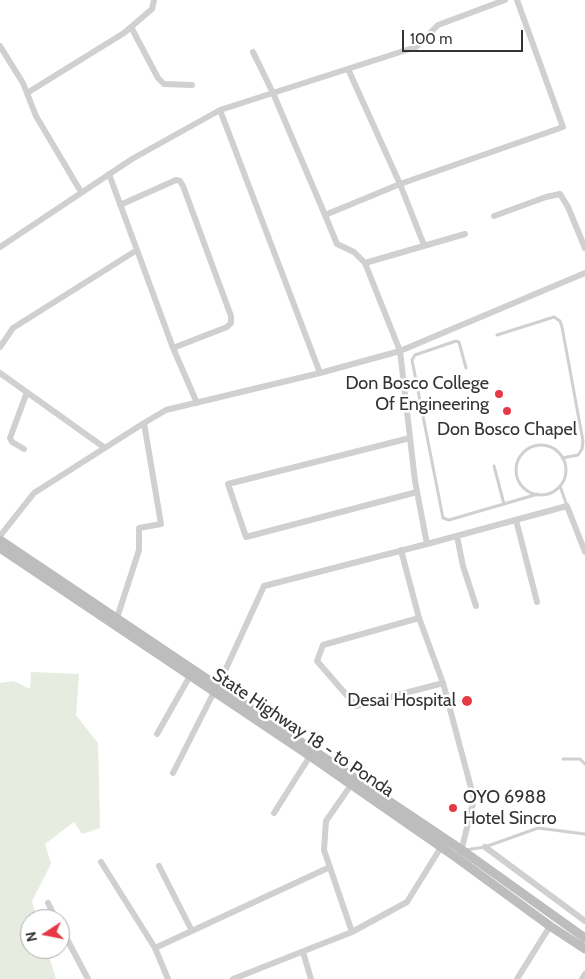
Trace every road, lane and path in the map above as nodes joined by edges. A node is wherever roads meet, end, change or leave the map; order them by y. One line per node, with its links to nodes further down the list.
1 (154, 0): 4 (street)
2 (505, 0): 7 (street)
3 (517, 0): 13 (street)
4 (132, 27): 8 (street); 9 (street)
5 (0, 46): 9 (street)
6 (252, 52): 10 (street)
7 (348, 69): 10 (street); 13 (street)
8 (192, 85)
9 (27, 93): 14 (street)
10 (274, 93): 11 (street); 16 (street)
11 (220, 110): 12 (street); 31 (street)
12 (109, 174): 14 (street); 15 (street)
13 (400, 184): 16 (street); 19 (street)
14 (82, 192): 20 (street)
15 (120, 205): 22 (street); 27 (street)
16 (325, 215): 23 (street)
17 (494, 216): 21 (street)
18 (465, 234): 19 (street)
19 (424, 246): 23 (street)
20 (0, 247)
21 (585, 248)
22 (137, 250): 26 (street); 27 (street)
23 (365, 263): 28 (street)
24 (585, 273): 28 (street)
25 (497, 335): 38 (lane)
26 (0, 347)
27 (173, 348): 33 (street)
28 (400, 351): 31 (street); 35 (street)
29 (466, 368): 43 (lane)
30 (0, 373): 32 (street)
31 (320, 373): 33 (street)
32 (27, 392): 36 (street); 37 (street)
33 (196, 403): 34 (street)
34 (144, 423): 36 (street); 55 (street)
35 (410, 438): 41 (street); 41 (street)
36 (105, 448): 46 (street)
37 (24, 450)
38 (562, 458): 40 (lane); 42 (lane)
39 (494, 466): 43 (lane)
40 (560, 485): 42 (lane); 44 (lane)
41 (418, 492): 49 (street)
42 (538, 494): 43 (lane)
43 (504, 504)
44 (567, 506): 45 (street); 52 (street)
45 (516, 520): 47 (street); 53 (street)
46 (0, 536)
47 (457, 536): 49 (street); 54 (street)
48 (0, 540): 55 (main road, State Highway 18 - to Ponda)
49 (427, 544): 51 (street)
50 (0, 548): 57 (main road, State Highway 18 - to Ponda)
51 (401, 550): 56 (street); 59 (street)
52 (585, 552)
53 (537, 602)
54 (476, 606)
55 (117, 618): 59 (main road, State Highway 18 - to Ponda)
56 (419, 618): 58 (street); 58 (street)
57 (190, 676): 59 (main road, State Highway 18 - to Ponda); 60 (street)
58 (443, 683): 70 (street)
59 (216, 689): 61 (main road, State Highway 18 - to Ponda); 64 (street); 68 (main road, State Highway 18 - to Ponda)
60 (157, 734)
61 (310, 756): 65 (main road, State Highway 18 - to Ponda); 66 (street)
62 (563, 760): 63 (lane)
63 (585, 764)
64 (173, 773)
65 (351, 785): 68 (main road, State Highway 18 - to Ponda); 73 (street)
66 (274, 813)
67 (585, 834): 69 (lane)
68 (443, 843): 70 (main road, State Highway 18 - to Ponda); 79 (street)
69 (486, 847): 70 (lane); 76 (street)
70 (460, 854): 77 (main road, State Highway 18 - to Ponda); 80 (main road, State Highway 18 - to Ponda)
71 (101, 862): 82 (street)
72 (159, 866): 78 (street)
73 (330, 867): 78 (street); 79 (street)
74 (48, 903): 75 (street)
75 (51, 909)
76 (585, 921)
77 (550, 926): 83 (main road, State Highway 18 - to Ponda); 90 (street)
78 (192, 931): 82 (street)
79 (352, 932): 84 (street)
80 (585, 938)
81 (70, 945): 86 (street)
82 (155, 948): 87 (street)
83 (585, 949)
84 (302, 952): 88 (street); 89 (street)
85 (585, 974): 91 (street)
86 (88, 979)
87 (168, 979)
88 (233, 979)
89 (311, 979)
90 (517, 979)
91 (582, 979)

